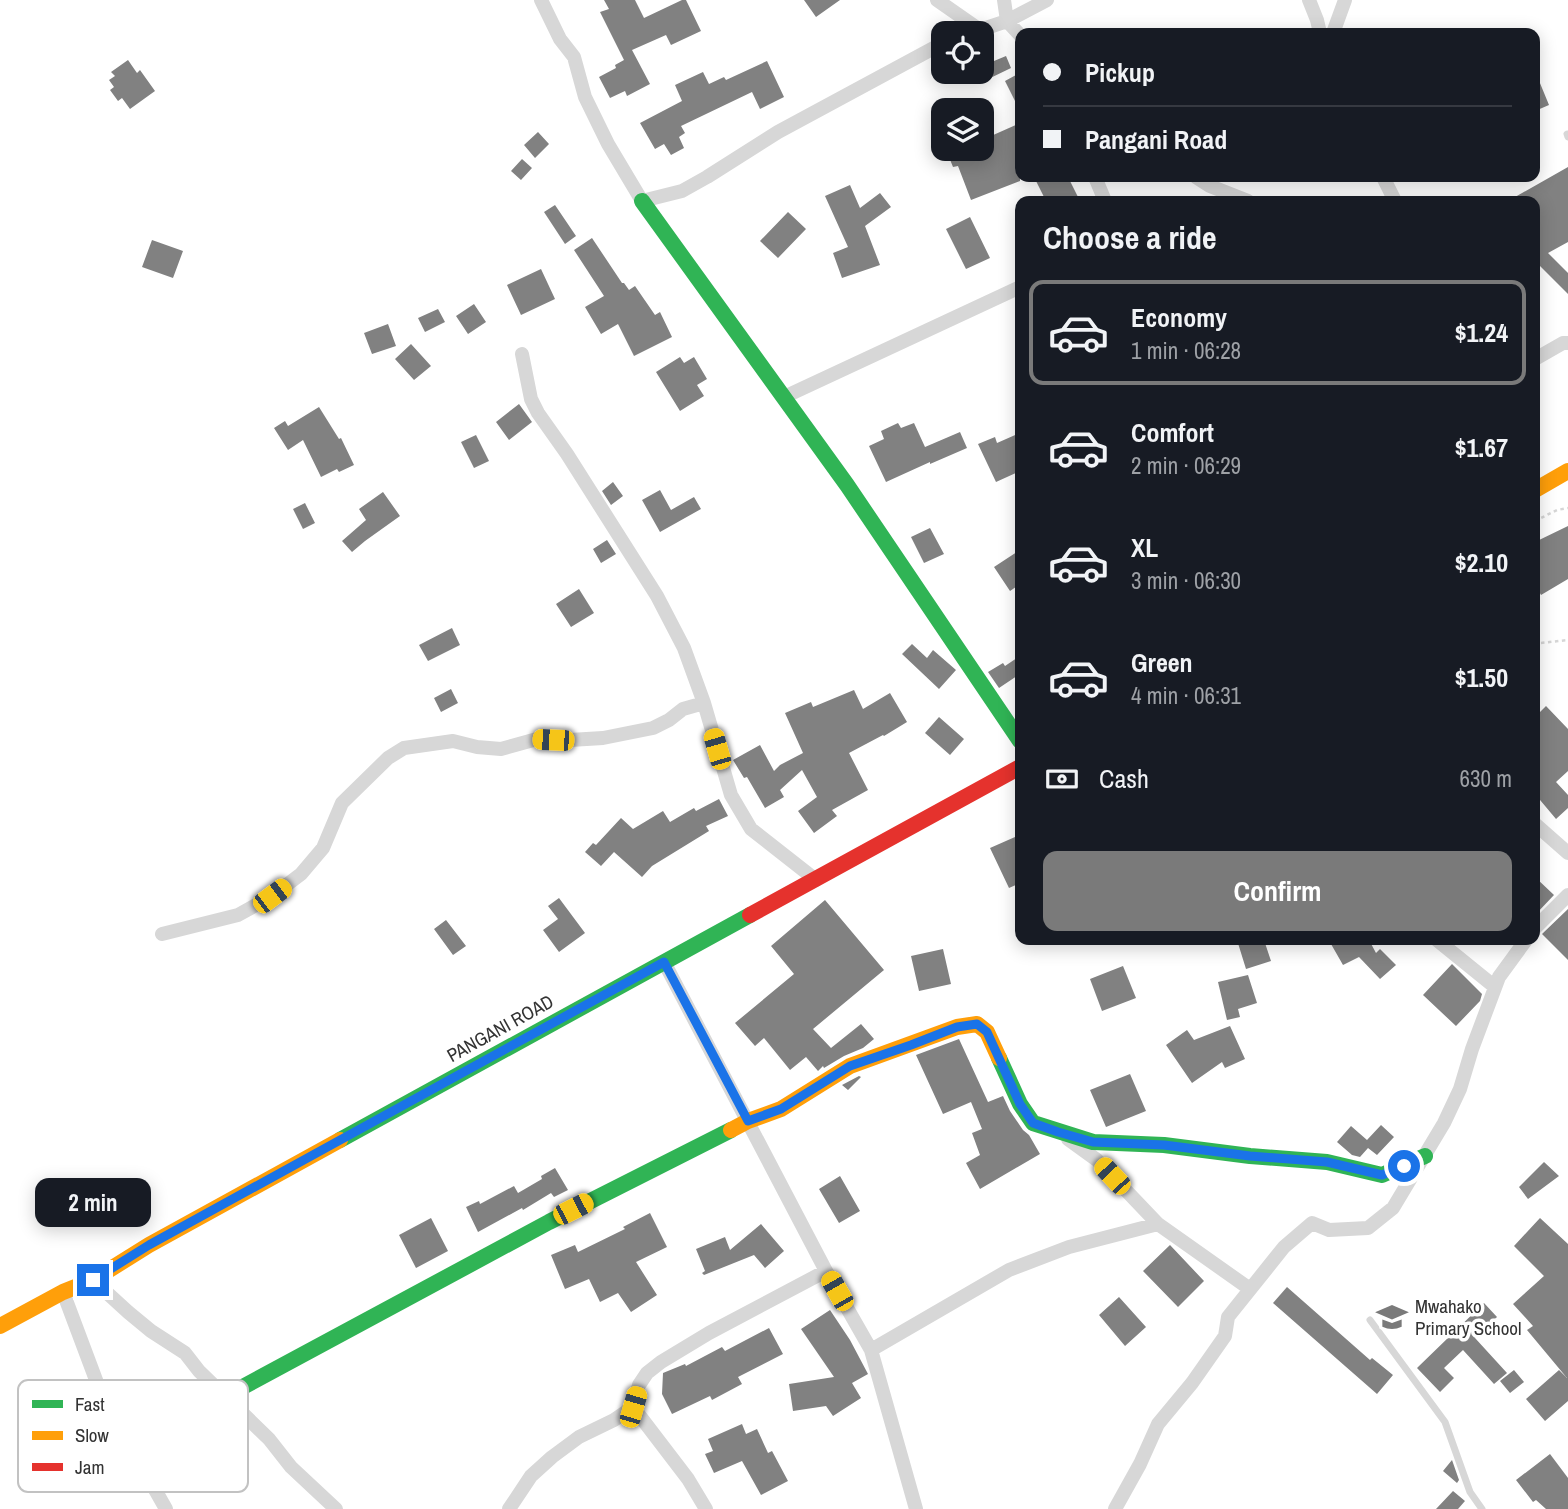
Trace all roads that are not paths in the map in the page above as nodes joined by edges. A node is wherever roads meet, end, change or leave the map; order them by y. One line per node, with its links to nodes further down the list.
1 (541, 0): 16 (street)
2 (937, 0): 7 (street)
3 (1004, 0): 8 (street)
4 (1047, 0): 8 (street)
5 (1309, 0): 10 (street)
6 (1345, 0): 11 (street)
7 (962, 21)
8 (1007, 22): 9 (street); 12 (street)
9 (994, 26)
10 (1319, 28)
11 (1335, 28)
12 (1015, 30)
13 (931, 49): 16 (street)
14 (1204, 182): 15 (street)
15 (1235, 196)
16 (642, 201): 21 (street)
17 (1015, 289): 21 (street)
18 (1568, 343): 20 (street)
19 (522, 354): 24 (street)
20 (1540, 356)
21 (784, 397): 25 (street)
22 (1568, 471): 23 (street)
23 (1540, 487)
24 (704, 703): 29 (street); 32 (street)
25 (1015, 734)
26 (1015, 770): 29 (street, PANGANI ROAD)
27 (1540, 828): 28 (street)
28 (1568, 853)
29 (816, 880): 35 (street, PANGANI ROAD)
30 (1568, 895): 31 (street)
31 (1540, 923)
32 (162, 934)
33 (1443, 945): 36 (street)
34 (1522, 945): 36 (street)
35 (664, 962): 37 (street); 42 (street, PANGANI ROAD)
36 (1495, 987): 39 (street)
37 (748, 1121): 38 (street); 41 (street); 50 (street)
38 (1058, 1132): 39 (street); 40 (street)
39 (1425, 1156): 43 (street)
40 (1158, 1224): 43 (street); 47 (street)
41 (826, 1271): 47 (street); 51 (street)
42 (93, 1280): 44 (street, PANGANI ROAD); 49 (street)
43 (1250, 1289): 59 (street)
44 (63, 1292): 46 (street, PANGANI ROAD); 48 (street)
45 (1370, 1320): 60 (lane)
46 (0, 1326)
47 (871, 1350): 58 (street)
48 (96, 1380)
49 (209, 1380)
50 (248, 1384)
51 (633, 1407): 56 (street); 57 (street)
52 (248, 1418): 55 (street)
53 (156, 1492): 54 (street)
54 (166, 1509)
55 (337, 1509)
56 (509, 1509)
57 (706, 1509)
58 (916, 1509)
59 (1115, 1509)
60 (1482, 1509)

